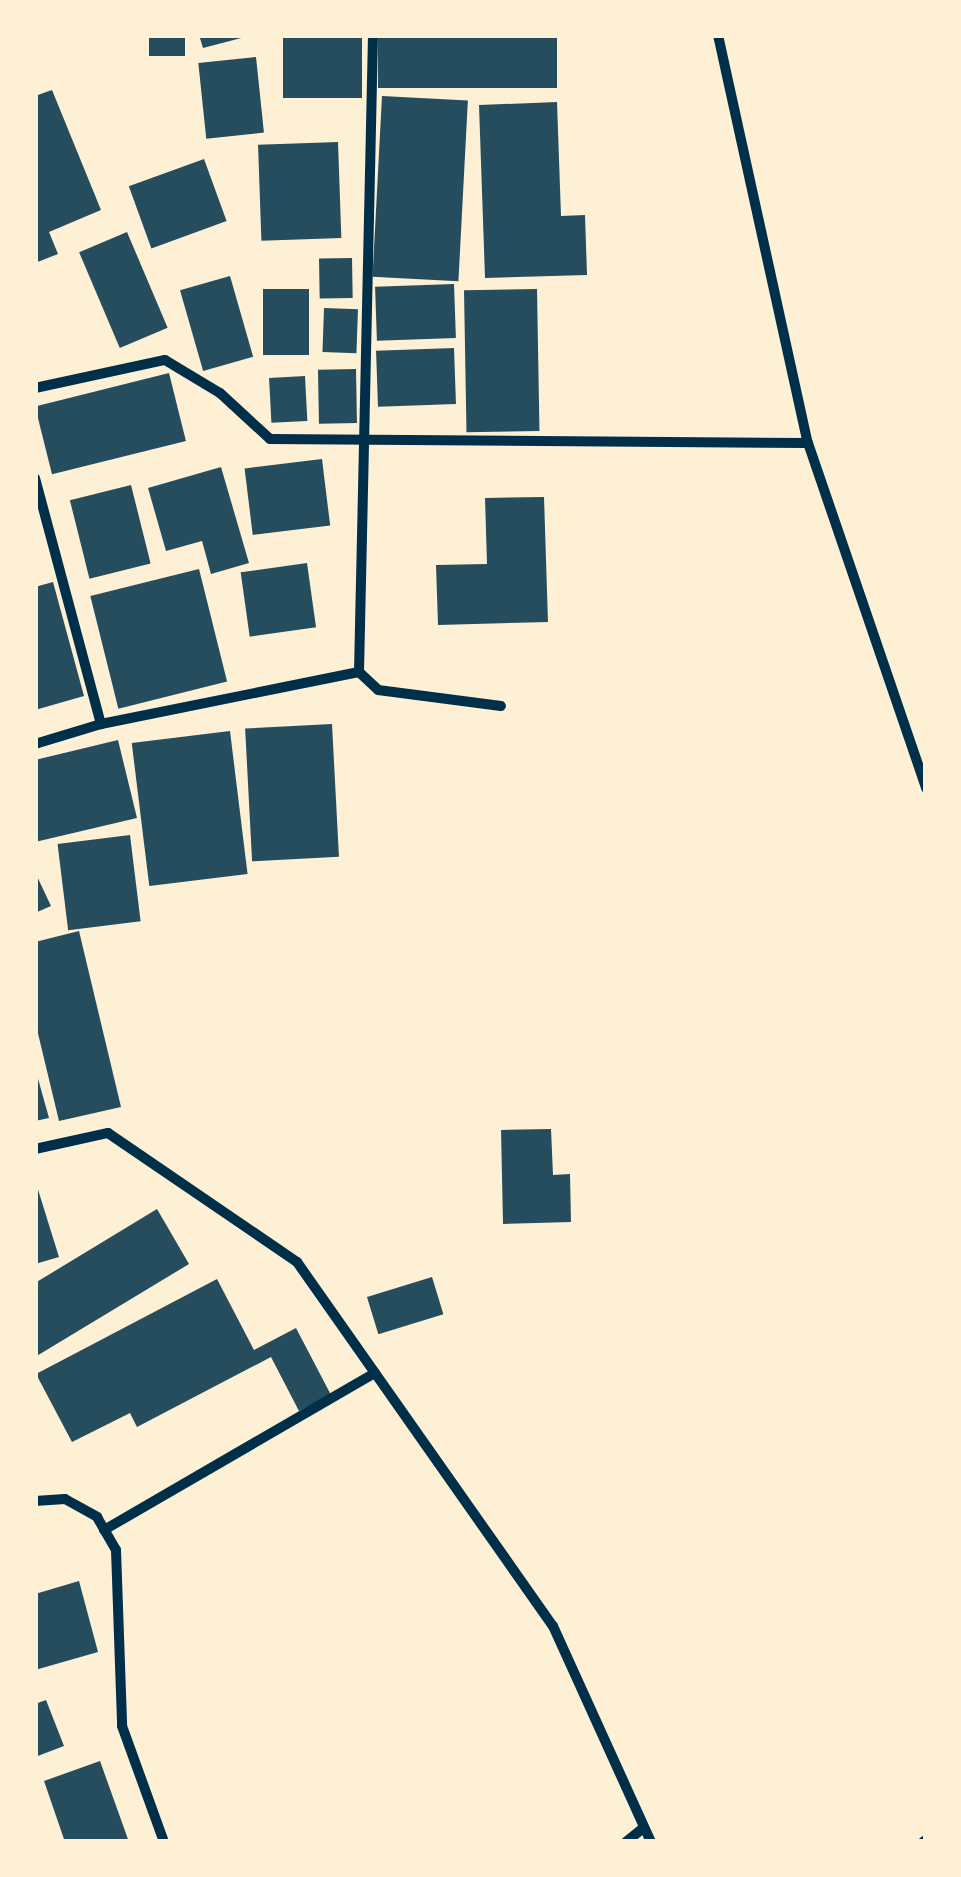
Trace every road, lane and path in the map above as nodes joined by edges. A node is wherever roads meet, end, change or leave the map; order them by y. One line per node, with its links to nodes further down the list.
1 (372, 35): 4 (street)
2 (718, 35): 5 (street)
3 (35, 388): 4 (street)
4 (369, 442): 5 (street); 7 (street)
5 (808, 444): 11 (street)
6 (35, 478): 9 (street)
7 (359, 672): 8 (street); 9 (street)
8 (502, 706)
9 (101, 724): 10 (street)
10 (35, 744)
11 (926, 788)
12 (35, 1150): 13 (street)
13 (375, 1373): 15 (street); 16 (street)
14 (35, 1502): 15 (street)
15 (104, 1530): 17 (street)
16 (643, 1828): 18 (street); 19 (street)
17 (164, 1842)
18 (626, 1842)
19 (651, 1842)

